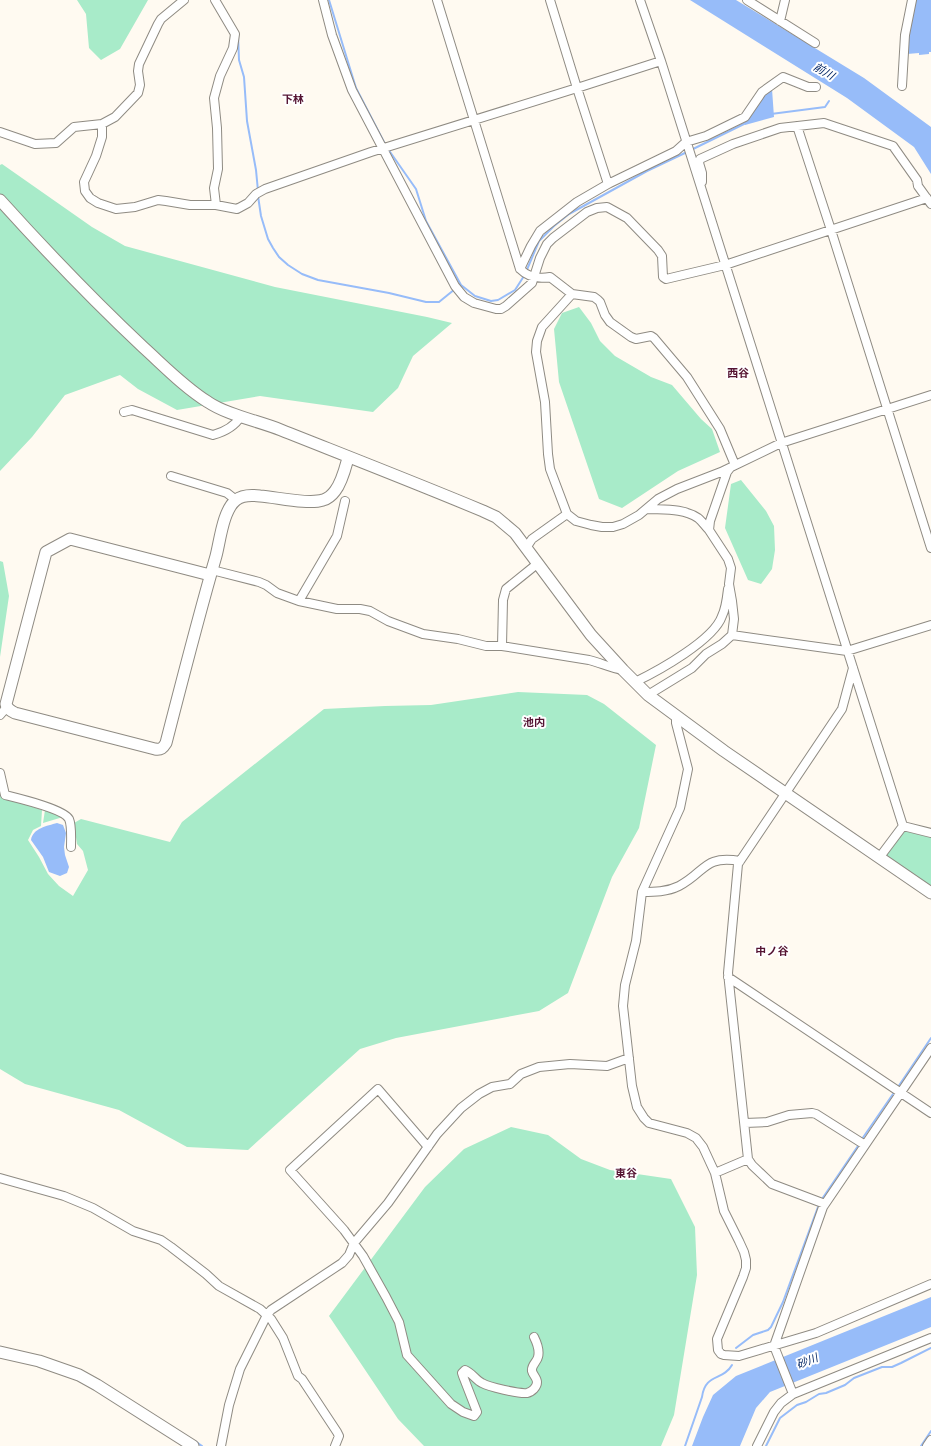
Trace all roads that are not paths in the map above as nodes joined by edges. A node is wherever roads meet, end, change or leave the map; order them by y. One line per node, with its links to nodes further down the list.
1 (184, 0): 17 (street)
2 (215, 0): 26 (street)
3 (323, 0): 20 (street)
4 (437, 0): 16 (street)
5 (550, 0): 15 (street)
6 (640, 0): 12 (street)
7 (747, 0): 10 (street)
8 (785, 0): 10 (street)
9 (912, 0): 13 (street)
10 (780, 21): 11 (street)
11 (815, 42)
12 (661, 61): 15 (street); 21 (street)
13 (902, 86)
14 (816, 87): 21 (street)
15 (577, 88): 16 (street); 22 (street)
16 (475, 120): 20 (street); 29 (street)
17 (102, 124): 19 (street); 26 (street)
18 (796, 126): 23 (street); 25 (street); 27 (street)
19 (0, 132)
20 (386, 148): 26 (street); 29 (street)
21 (688, 148): 22 (street); 23 (street)
22 (608, 184): 29 (street)
23 (700, 184): 28 (street)
24 (0, 200): 34 (street)
25 (929, 201): 27 (street)
26 (216, 206)
27 (831, 230): 28 (street); 32 (street)
28 (725, 265): 29 (street); 35 (street)
29 (526, 273): 30 (street)
30 (572, 294): 37 (street); 42 (street)
31 (931, 394): 32 (street)
32 (886, 409): 35 (street); 45 (street)
33 (124, 412): 34 (street)
34 (241, 416): 36 (street)
35 (781, 443): 37 (street); 53 (street)
36 (348, 458): 39 (street); 44 (street)
37 (733, 466): 41 (street); 43 (street)
38 (171, 476): 39 (street)
39 (236, 500): 47 (street)
40 (345, 501): 49 (street)
41 (647, 508): 42 (street); 43 (street)
42 (566, 514): 44 (street)
43 (709, 530): 48 (street)
44 (526, 548): 46 (street)
45 (931, 548)
46 (537, 564): 52 (street); 55 (street)
47 (211, 572): 49 (street); 58 (street); 58 (street)
48 (729, 584): 51 (street); 56 (street)
49 (299, 601): 52 (street)
50 (931, 625): 53 (street)
51 (732, 635): 53 (street); 57 (street)
52 (502, 646): 55 (street)
53 (847, 651): 54 (street)
54 (853, 668): 61 (street); 62 (street)
55 (623, 670): 56 (street)
56 (635, 682): 57 (street)
57 (648, 695): 59 (street)
58 (3, 711)
59 (676, 717): 61 (street); 67 (street)
60 (0, 773): 64 (street)
61 (786, 794): 65 (street); 66 (street)
62 (903, 826): 63 (street); 65 (street)
63 (931, 833)
64 (72, 847)
65 (879, 858): 68 (street)
66 (740, 861): 67 (street); 69 (street)
67 (642, 892): 71 (street)
68 (931, 893)
69 (728, 977): 72 (street); 74 (street)
70 (931, 1048): 72 (street)
71 (629, 1058): 76 (street); 78 (street)
72 (900, 1093): 73 (street); 75 (street)
73 (931, 1113)
74 (745, 1123): 75 (street); 77 (street)
75 (862, 1143): 80 (street)
76 (428, 1147): 81 (street); 81 (street)
77 (748, 1158): 78 (street); 80 (street)
78 (715, 1173): 86 (street)
79 (0, 1178): 83 (street)
80 (825, 1204): 86 (street)
81 (354, 1243): 83 (street); 84 (street)
82 (931, 1284): 86 (street)
83 (267, 1315): 91 (street); 92 (street)
84 (534, 1337)
85 (931, 1338): 88 (street)
86 (775, 1348): 88 (street)
87 (0, 1352): 90 (street)
88 (792, 1392): 93 (street)
89 (931, 1440): 94 (street)
90 (193, 1446)
91 (221, 1446)
92 (335, 1446)
93 (757, 1446)
94 (927, 1446)

